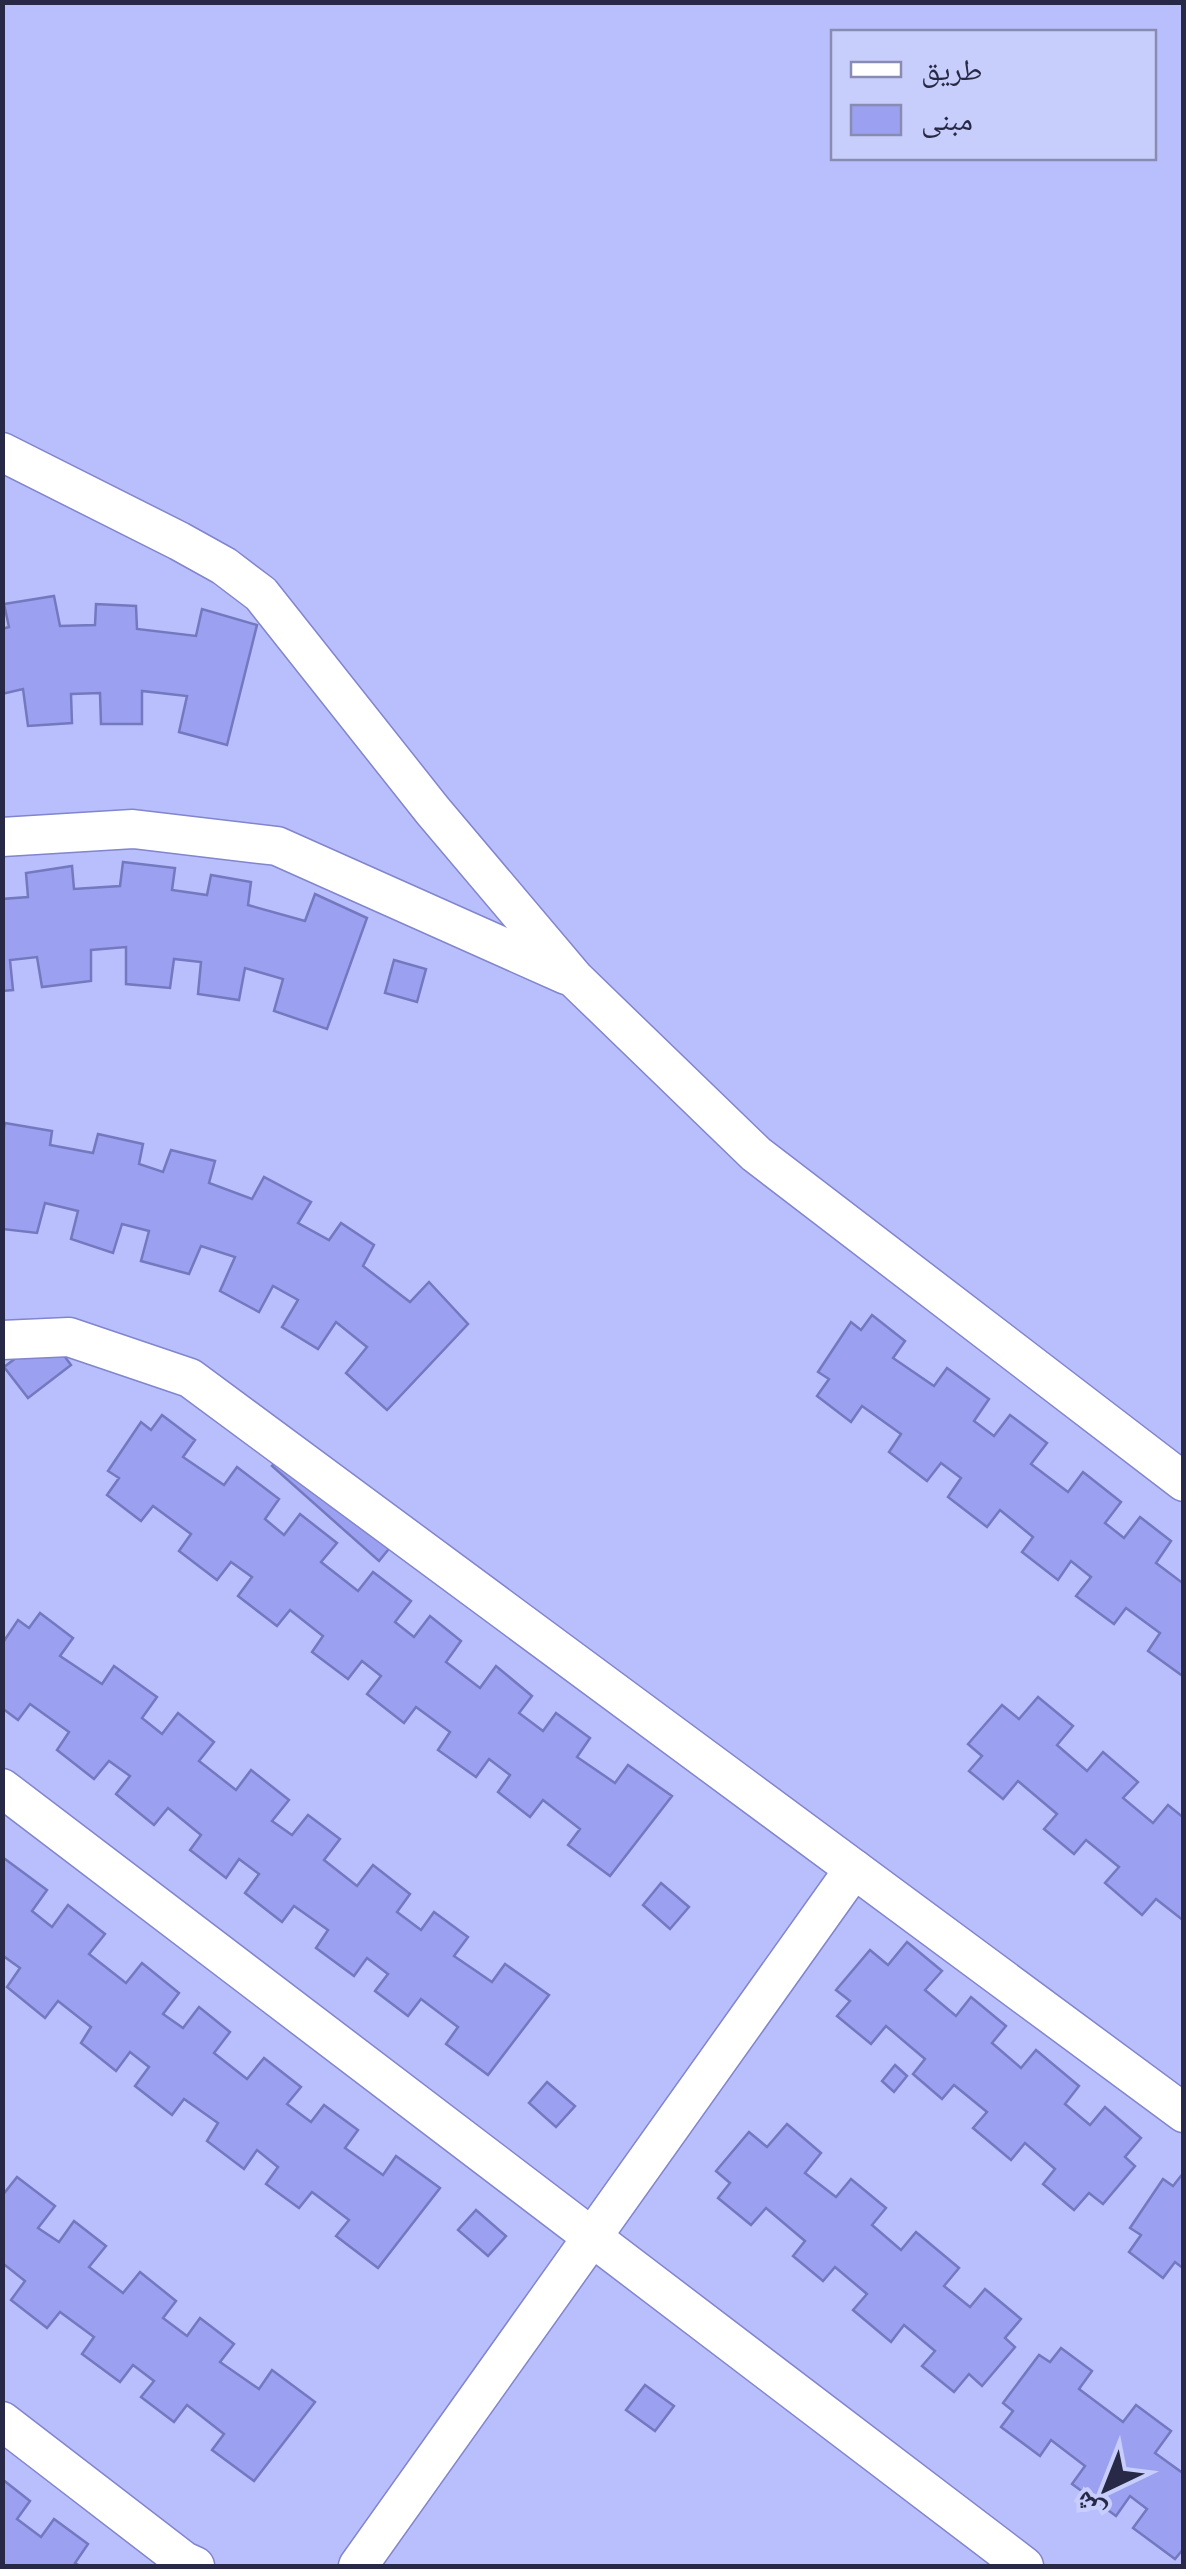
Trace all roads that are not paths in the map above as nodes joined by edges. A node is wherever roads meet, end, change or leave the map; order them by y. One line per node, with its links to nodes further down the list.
1 (2, 452): 3 (street)
2 (2, 838): 3 (street)
3 (575, 979): 5 (street)
4 (2, 1340): 7 (street)
5 (1184, 1482)
6 (2, 1788): 9 (street)
7 (854, 1870): 8 (street); 9 (street)
8 (1184, 2113)
9 (592, 2237): 12 (street); 13 (street)
10 (2, 2421): 11 (street)
11 (195, 2566)
12 (358, 2566)
13 (1024, 2566)

